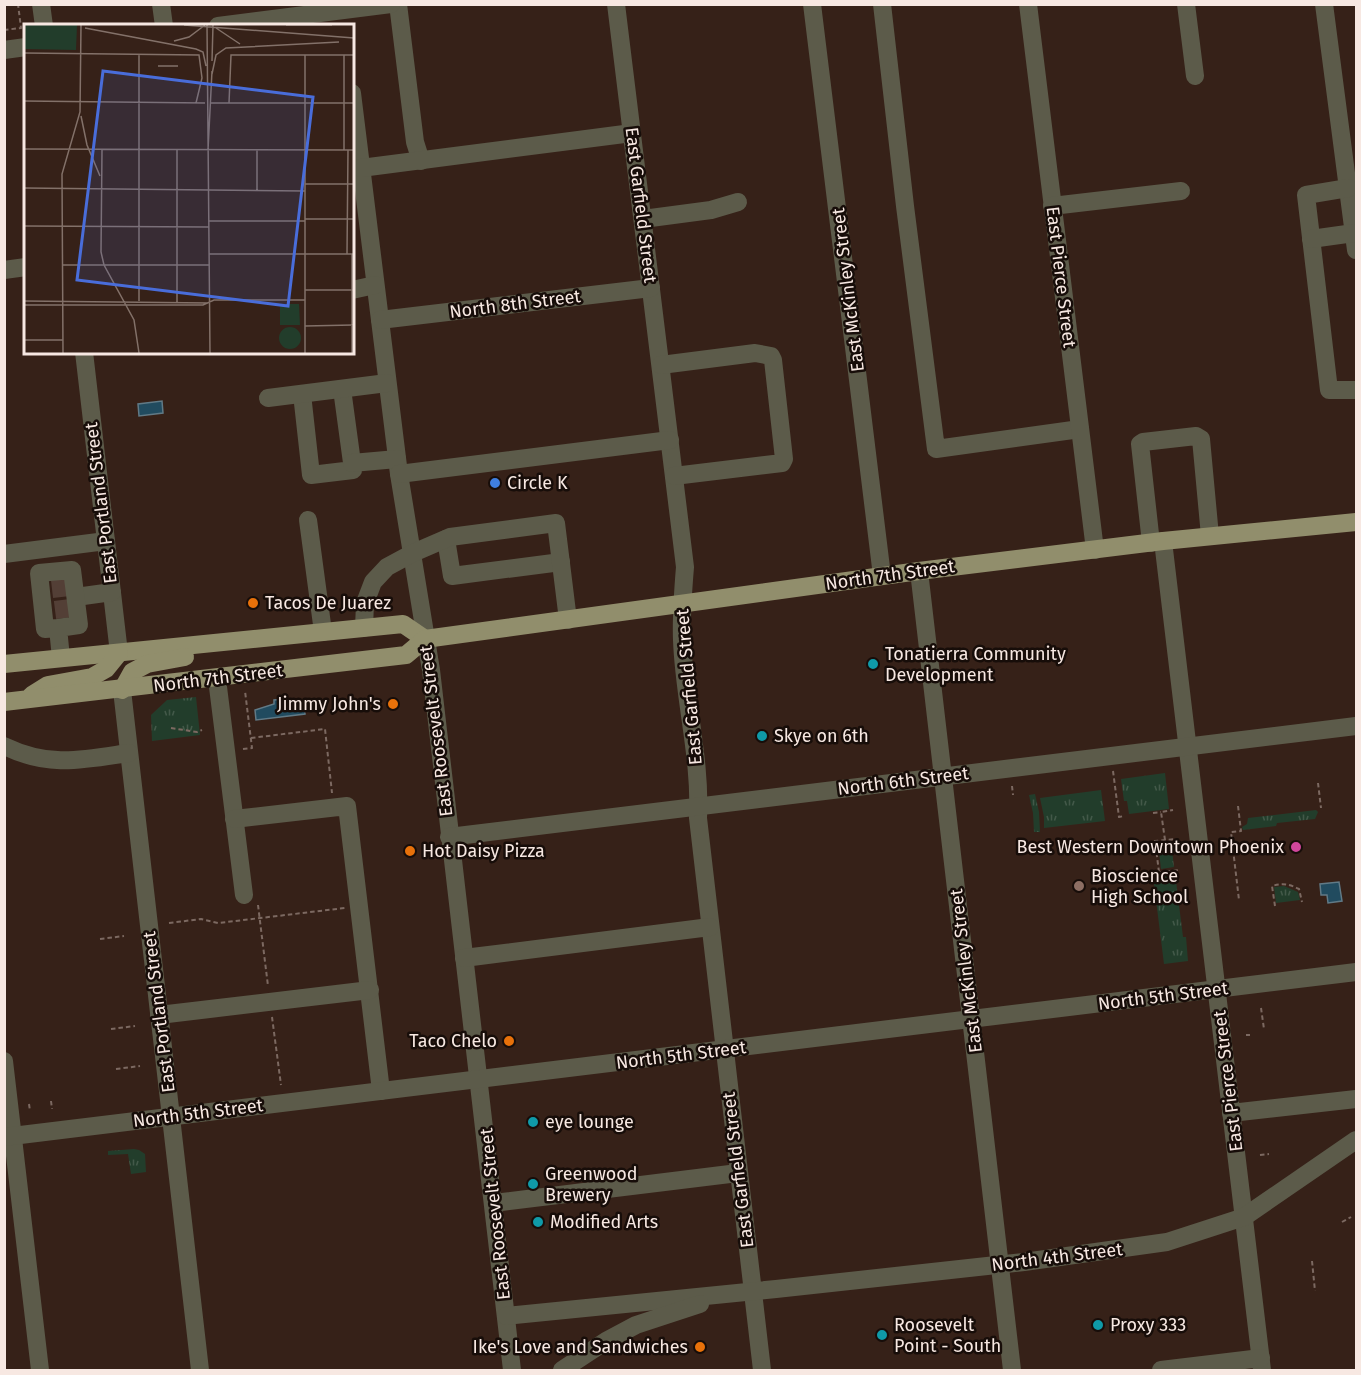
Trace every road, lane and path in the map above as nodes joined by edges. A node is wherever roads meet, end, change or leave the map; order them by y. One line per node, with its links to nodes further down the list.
1 (18, 4): 16 (path)
2 (41, 4): 13 (street)
3 (161, 4): 14 (street)
4 (392, 4): 12 (street)
5 (398, 4): 23 (street)
6 (616, 4): 21 (street, East Garfield Street)
7 (813, 4): 61 (street, East McKinley Street)
8 (882, 4): 45 (street)
9 (1028, 4): 28 (street, East Pierce Street)
10 (1186, 4): 19 (street)
11 (1324, 4): 22 (street)
12 (344, 14): 15 (street)
13 (44, 24)
14 (164, 24)
15 (240, 24)
16 (4, 30)
17 (24, 47): 18 (street)
18 (4, 50)
19 (1195, 76)
20 (354, 110): 24 (street, East Roosevelt Street)
21 (632, 133): 23 (street); 29 (street, East Garfield Street)
22 (1349, 135): 25 (street)
23 (421, 160): 24 (street)
24 (361, 168): 34 (street, East Roosevelt Street)
25 (1348, 188): 30 (street); 31 (street)
26 (1181, 191): 28 (street)
27 (738, 202): 29 (street)
28 (1052, 206): 45 (street, East Pierce Street)
29 (643, 219): 35 (street, East Garfield Street)
30 (1311, 239): 31 (street); 42 (street)
31 (1355, 242)
32 (24, 267): 33 (street)
33 (4, 270)
34 (375, 285): 36 (street); 37 (street, East Roosevelt Street)
35 (651, 288): 37 (street, North 8th Street); 39 (street, East Garfield Street)
36 (354, 290)
37 (380, 320): 40 (street, East Roosevelt Street)
38 (84, 354): 54 (street, East Portland Street)
39 (661, 365): 46 (street, East Garfield Street); 49 (street)
40 (387, 383): 41 (street); 48 (street, East Roosevelt Street)
41 (342, 389): 43 (street); 47 (street)
42 (1356, 390)
43 (302, 394): 44 (street); 47 (street)
44 (268, 398)
45 (1080, 429): 56 (street, East Pierce Street)
46 (670, 440): 48 (street); 49 (street, East Garfield Street)
47 (352, 463): 48 (street)
48 (398, 467): 57 (street, East Roosevelt Street)
49 (674, 476): 63 (street, East Garfield Street)
50 (308, 520): 66 (street)
51 (1356, 522): 52 (main road, North 7th Street)
52 (1210, 536): 55 (main road, North 7th Street); 55 (street, East Pierce Street)
53 (446, 539): 57 (street); 59 (street); 59 (street)
54 (106, 541): 58 (street); 62 (street, East Portland Street)
55 (1157, 542): 56 (main road, North 7th Street); 82 (street, East Pierce Street)
56 (1095, 550): 60 (main road, North 7th Street)
57 (413, 553): 65 (street); 67 (street, East Roosevelt Street)
58 (4, 554)
59 (561, 562): 64 (street)
60 (919, 571): 61 (main road, North 7th Street); 86 (street, East McKinley Street)
61 (882, 576): 63 (main road, North 7th Street)
62 (112, 592): 69 (street, East Portland Street); 70 (street)
63 (681, 605): 64 (main road, North 7th Street); 91 (street, East Garfield Street)
64 (568, 620): 67 (main road, North 7th Street)
65 (364, 628): 66 (main road, North 7th Street); 67 (main road, North 7th Street)
66 (323, 632): 68 (main road, North 7th Street)
67 (425, 639): 72 (main road, North 7th Street); 99 (street, East Roosevelt Street)
68 (210, 644): 69 (main road, North 7th Street); 74 (main road)
69 (119, 653): 70 (main road, North 7th Street); 75 (main road)
70 (61, 658): 71 (main road, North 7th Street)
71 (4, 664)
72 (217, 679): 74 (main road, North 7th Street); 98 (street)
73 (245, 689): 80 (path)
74 (122, 690): 75 (main road, North 7th Street); 84 (street, East Portland Street)
75 (25, 700): 76 (main road, North 7th Street)
76 (4, 702)
77 (1356, 726): 82 (street, North 6th Street)
78 (171, 728): 79 (path)
79 (201, 730)
80 (251, 738): 83 (path); 90 (path)
81 (4, 746): 84 (street)
82 (1188, 747): 86 (street, North 6th Street); 118 (street, East Pierce Street)
83 (239, 749)
84 (129, 753): 122 (street, East Portland Street)
85 (1113, 767): 97 (path)
86 (943, 776): 91 (street, North 6th Street); 123 (street, East McKinley Street)
87 (1012, 780): 89 (path)
88 (1318, 783): 93 (path)
89 (1014, 795)
90 (333, 799)
91 (698, 806): 99 (street, North 6th Street); 112 (street, East Garfield Street)
92 (1238, 806): 106 (path)
93 (1321, 808)
94 (1173, 810): 95 (path)
95 (1161, 812): 96 (path); 100 (path)
96 (1153, 813)
97 (1124, 816)
98 (234, 819): 105 (street); 119 (street)
99 (449, 837): 115 (street, East Roosevelt Street)
100 (1162, 839): 101 (path); 103 (path)
101 (1176, 839)
102 (1180, 870): 103 (path)
103 (1159, 872): 104 (path)
104 (1151, 873)
105 (251, 899): 110 (path)
106 (1239, 900)
107 (1302, 902): 108 (path)
108 (1275, 906)
109 (347, 908): 110 (path)
110 (259, 918): 111 (path); 117 (path)
111 (169, 923)
112 (710, 927): 115 (street); 129 (street, East Garfield Street)
113 (124, 936): 114 (path)
114 (100, 939)
115 (464, 958): 133 (street, East Roosevelt Street)
116 (1356, 972): 118 (street, North 5th Street)
117 (268, 988)
118 (1217, 989): 123 (street, North 5th Street); 141 (street, East Pierce Street)
119 (370, 990): 122 (street); 135 (street)
120 (1262, 1008): 126 (path)
121 (271, 1010): 134 (path)
122 (159, 1015): 142 (street, East Portland Street)
123 (971, 1019): 129 (street, North 5th Street); 153 (street, East McKinley Street)
124 (135, 1026): 125 (path)
125 (111, 1029)
126 (1264, 1029)
127 (1246, 1035): 128 (path)
128 (1250, 1035)
129 (724, 1049): 133 (street, North 5th Street); 147 (street, East Garfield Street)
130 (4, 1061): 143 (street)
131 (140, 1066): 132 (path)
132 (116, 1069)
133 (479, 1079): 135 (street, North 5th Street); 148 (street, East Roosevelt Street)
134 (281, 1085)
135 (381, 1091): 142 (street, North 5th Street)
136 (1356, 1099): 141 (street)
137 (51, 1101): 139 (path)
138 (29, 1104): 140 (path)
139 (52, 1108)
140 (30, 1111)
141 (1231, 1113): 149 (street, East Pierce Street)
142 (171, 1117): 143 (street, North 5th Street); 160 (street, East Portland Street)
143 (9, 1136): 159 (street)
144 (1356, 1140): 149 (street, North 4th Street)
145 (1269, 1154): 146 (path)
146 (1260, 1155)
147 (738, 1173): 148 (street); 155 (street, East Garfield Street)
148 (494, 1203): 157 (street, East Roosevelt Street)
149 (1244, 1217): 153 (street, North 4th Street); 158 (street, East Pierce Street)
150 (1351, 1217): 151 (path)
151 (1342, 1222)
152 (1312, 1261): 154 (path)
153 (1000, 1264): 155 (street, North 4th Street); 164 (street, East McKinley Street)
154 (1315, 1291)
155 (753, 1292): 156 (street, North 4th Street); 163 (street, East Garfield Street)
156 (730, 1294): 157 (street, North 4th Street); 162 (street, North 4th Street)
157 (506, 1316): 161 (street, East Roosevelt Street)
158 (1262, 1364): 165 (street)
159 (40, 1371)
160 (200, 1371)
161 (512, 1371)
162 (562, 1371)
163 (762, 1371)
164 (1012, 1371)
165 (1161, 1371)

